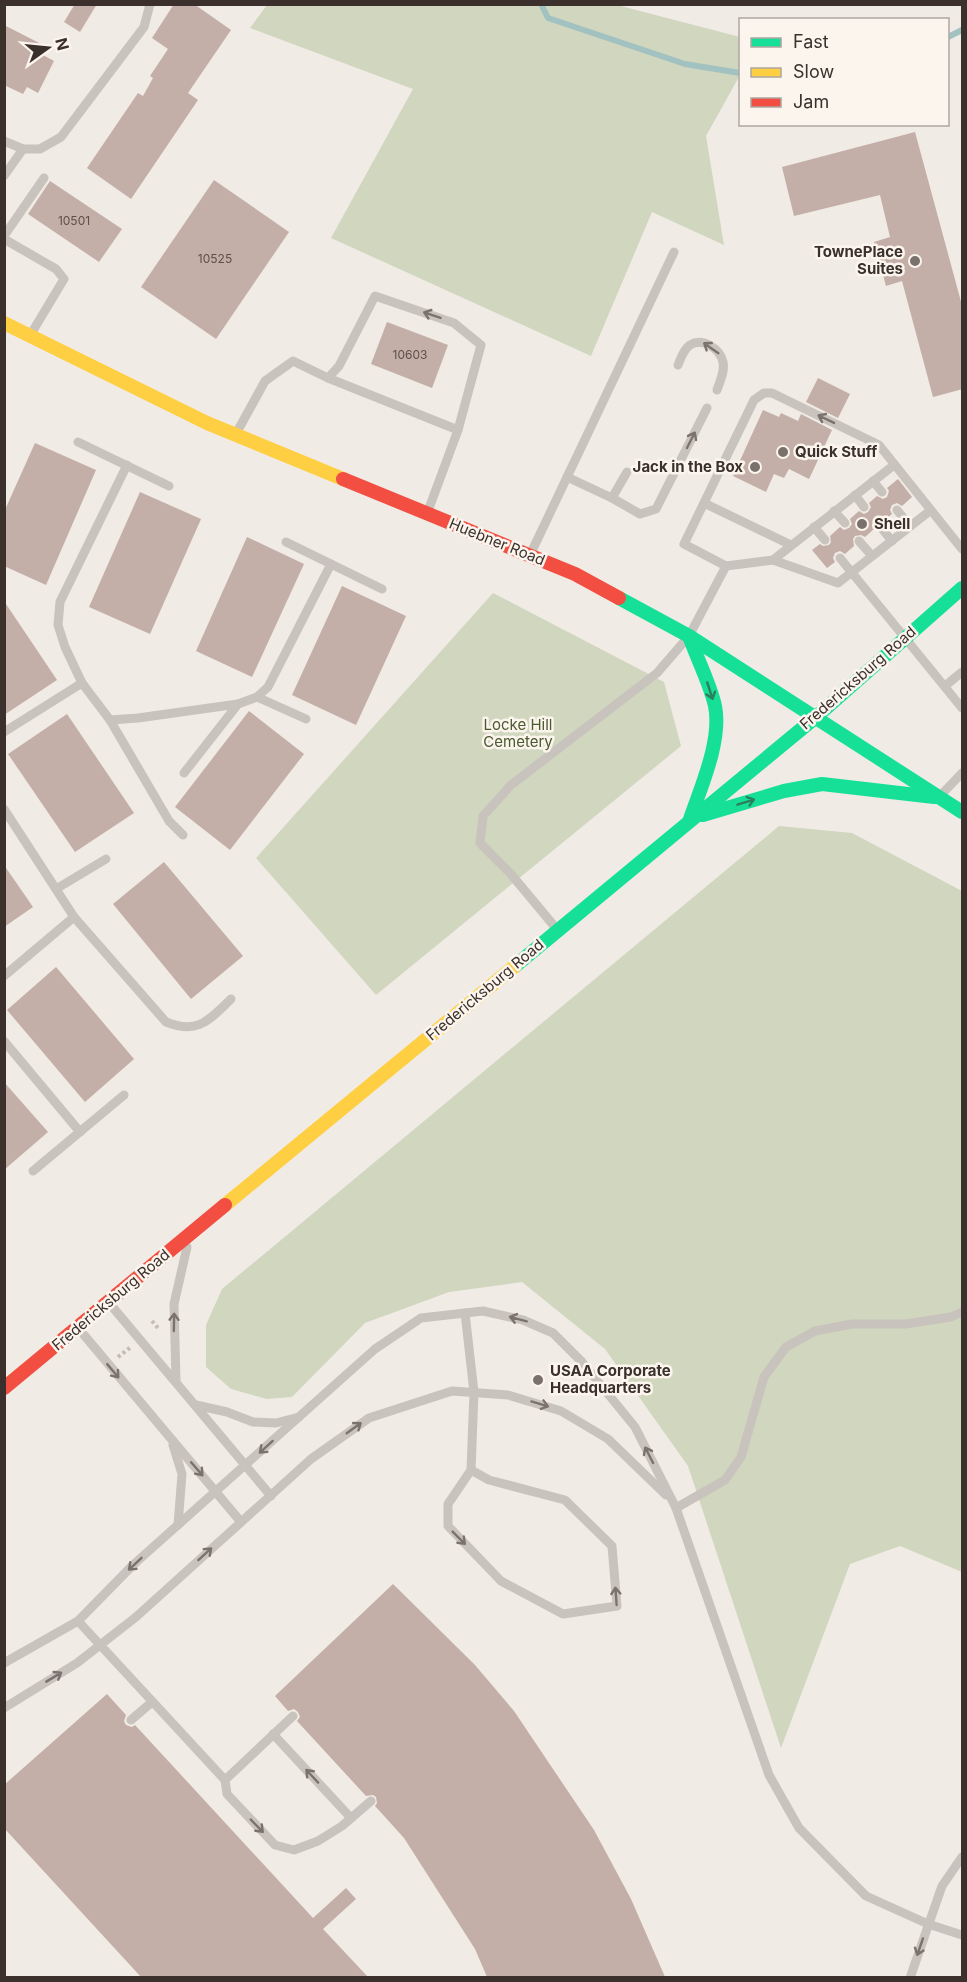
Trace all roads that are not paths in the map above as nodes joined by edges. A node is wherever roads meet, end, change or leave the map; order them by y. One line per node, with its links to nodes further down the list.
1 (150, 4): 3 (lane)
2 (4, 141): 3 (lane)
3 (23, 149): 4 (lane)
4 (4, 176)
5 (44, 178): 6 (lane)
6 (4, 238): 9 (lane)
7 (674, 252): 20 (lane)
8 (4, 324): 9 (main road, Huebner Road)
9 (29, 336): 15 (main road, Huebner Road)
10 (678, 365): 12 (lane, one-way to 10)
11 (328, 378): 14 (lane); 14 (lane, one-way to 11); 15 (lane)
12 (717, 390)
13 (707, 408): 25 (lane, one-way to 13)
14 (458, 430): 31 (lane)
15 (236, 435): 31 (main road, Huebner Road)
16 (78, 442): 17 (lane)
17 (127, 465): 22 (lane); 54 (lane)
18 (894, 465): 21 (lane); 26 (lane, one-way to 26); 29 (lane)
19 (627, 472): 25 (lane)
20 (567, 477): 25 (lane); 42 (lane)
21 (873, 481): 23 (lane); 24 (lane)
22 (169, 486)
23 (882, 492)
24 (855, 495): 27 (lane); 30 (lane)
25 (612, 498)
26 (704, 503): 40 (lane); 47 (lane)
27 (864, 507)
28 (897, 510): 34 (lane)
29 (931, 510): 34 (lane); 41 (lane)
30 (834, 511): 32 (lane); 35 (lane)
31 (427, 514): 42 (main road, Huebner Road)
32 (845, 523)
33 (879, 525): 38 (lane)
34 (910, 526): 38 (lane)
35 (814, 527): 36 (lane); 40 (lane)
36 (825, 540)
37 (860, 541): 43 (lane)
38 (892, 541): 43 (lane)
39 (285, 542): 46 (lane)
40 (791, 545): 45 (lane)
41 (963, 549)
42 (530, 556): 51 (main road, Huebner Road)
43 (872, 556): 48 (lane)
44 (840, 558): 48 (lane)
45 (773, 560): 47 (lane); 48 (lane)
46 (331, 564): 50 (lane); 56 (lane)
47 (726, 566): 51 (lane)
48 (852, 572): 52 (lane)
49 (963, 588): 52 (main road, Fredericksburg Road)
50 (382, 589)
51 (689, 636): 59 (main road, Huebner Road); 68 (main road, one-way to 68); 73 (lane)
52 (905, 637): 55 (lane); 59 (main road, Fredericksburg Road)
53 (963, 672): 55 (lane)
54 (82, 683): 61 (lane); 62 (lane)
55 (945, 686): 58 (lane)
56 (257, 697): 57 (lane); 60 (lane)
57 (238, 704): 61 (lane); 63 (lane)
58 (963, 708)
59 (816, 717): 65 (main road, Huebner Road); 68 (main road, Fredericksburg Road)
60 (306, 719)
61 (110, 720): 69 (lane)
62 (4, 732)
63 (184, 773)
64 (963, 773): 65 (lane)
65 (939, 798): 67 (main road, Huebner Road); 68 (main road, one-way to 65)
66 (4, 809): 71 (lane)
67 (963, 812)
68 (690, 819): 73 (main road, Fredericksburg Road)
69 (183, 835)
70 (106, 859): 71 (lane)
71 (56, 890): 72 (lane)
72 (74, 917): 74 (lane); 75 (lane)
73 (557, 930): 80 (main road, Fredericksburg Road)
74 (4, 976)
75 (231, 999)
76 (4, 1041): 78 (lane)
77 (124, 1095): 78 (lane)
78 (80, 1132): 79 (lane)
79 (33, 1171)
80 (190, 1233): 81 (main road, Fredericksburg Road); 85 (lane, one-way to 80)
81 (108, 1301): 84 (main road, Fredericksburg Road); 85 (lane)
82 (963, 1311): 95 (lane)
83 (465, 1313): 87 (lane); 89 (lane); 95 (lane, one-way to 83)
84 (77, 1327): 86 (main road, Fredericksburg Road); 90 (lane, one-way to 90)
85 (176, 1381): 88 (lane)
86 (4, 1388)
87 (474, 1392): 92 (lane); 94 (lane, one-way to 87); 95 (lane, one-way to 95)
88 (196, 1406): 89 (lane); 91 (lane)
89 (300, 1416): 91 (lane, one-way to 91)
90 (171, 1440): 93 (lane, one-way to 93); 97 (lane)
91 (246, 1465): 93 (lane); 94 (lane)
92 (471, 1470): 92 (lane, one-way to 92)
93 (216, 1491): 96 (lane); 97 (lane)
94 (271, 1496): 96 (lane)
95 (676, 1508): 110 (lane)
96 (241, 1522): 99 (lane, one-way to 96)
97 (178, 1525): 98 (lane, one-way to 98)
98 (78, 1621): 99 (lane); 100 (lane)
99 (100, 1645): 101 (lane); 102 (lane, one-way to 99)
100 (4, 1663)
101 (152, 1702): 104 (lane); 106 (lane)
102 (4, 1708)
103 (293, 1716): 105 (lane)
104 (131, 1720)
105 (273, 1734): 106 (lane); 108 (lane, one-way to 105)
106 (225, 1780): 108 (lane, one-way to 108)
107 (371, 1801): 108 (lane)
108 (351, 1818)
109 (963, 1857): 110 (lane)
110 (928, 1924): 111 (lane); 112 (lane, one-way to 112)
111 (963, 1935)
112 (910, 1977)

